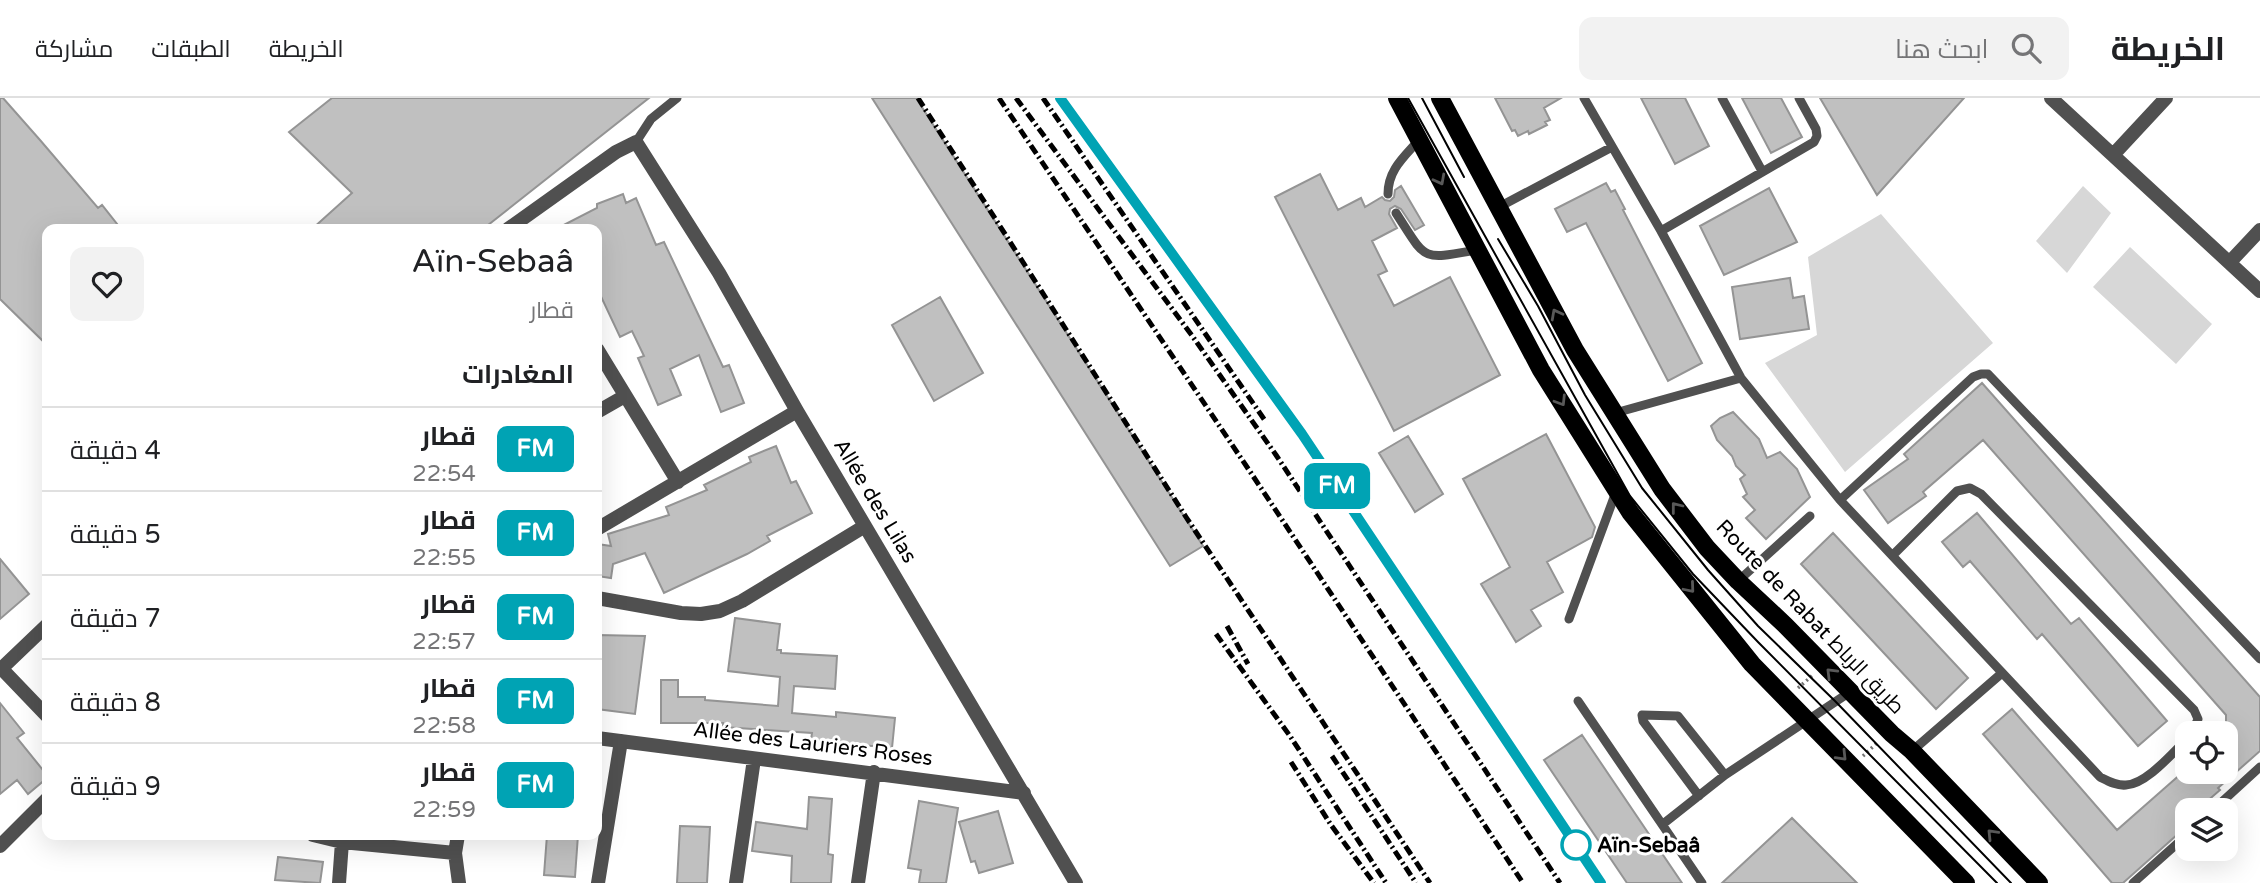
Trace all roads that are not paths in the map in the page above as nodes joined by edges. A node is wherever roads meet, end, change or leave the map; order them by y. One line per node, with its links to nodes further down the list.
1 (677, 98): 10 (lane)
2 (1396, 98): 9 (main road)
3 (1440, 98): 15 (main road, Route de Rabat طريق الرباط)
4 (1584, 98): 11 (lane)
5 (1722, 98): 13 (lane)
6 (1799, 98): 13 (lane)
7 (2051, 98): 12 (street)
8 (2166, 98): 12 (street)
9 (1419, 140): 14 (lane); 20 (main road, one-way to 20)
10 (636, 142): 17 (street); 27 (street, Allée des Lilas)
11 (1612, 147): 15 (lane); 19 (lane)
12 (2113, 155): 21 (street)
13 (1762, 171): 19 (lane)
14 (1388, 194)
15 (1499, 207): 28 (main road, Route de Rabat طريق الرباط, one-way to 15)
16 (1396, 213): 20 (lane)
17 (526, 224)
18 (2260, 230): 21 (street)
19 (1661, 231): 24 (lane)
20 (1477, 250): 30 (main road, one-way to 30)
21 (2230, 262): 22 (street)
22 (2260, 291)
23 (602, 357): 25 (street)
24 (1741, 378): 28 (lane); 31 (lane)
25 (625, 396): 26 (street); 29 (street)
26 (602, 409)
27 (797, 411): 29 (street); 34 (street, Allée des Lilas)
28 (1615, 413): 36 (main road, Route de Rabat طريق الرباط, one-way to 28)
29 (678, 482): 33 (street)
30 (1616, 491): 38 (lane); 46 (main road, one-way to 46)
31 (1840, 500): 35 (lane); 40 (lane)
32 (1810, 516): 36 (lane)
33 (602, 526)
34 (865, 526): 37 (street); 56 (street, Allée des Lilas)
35 (1893, 555): 42 (lane); 47 (lane)
36 (1738, 580): 43 (main road, Route de Rabat طريق الرباط, one-way to 36)
37 (602, 599)
38 (1569, 619)
39 (42, 630): 41 (street)
40 (2260, 659)
41 (1, 669): 45 (street)
42 (2001, 673): 50 (lane); 51 (lane)
43 (1850, 692): 46 (lane); 51 (main road, Route de Rabat طريق الرباط)
44 (1578, 701): 60 (lane)
45 (42, 711)
46 (1807, 720): 55 (lane); 74 (main road, one-way to 74)
47 (2197, 721)
48 (602, 739): 49 (street, Allée des Lauriers Roses)
49 (621, 741): 52 (street, Allée des Lauriers Roses); 69 (street)
50 (2175, 750)
51 (1912, 751): 75 (main road, Route de Rabat طريق الرباط, one-way to 51)
52 (754, 759): 54 (street, Allée des Lauriers Roses); 70 (street)
53 (2260, 767): 58 (lane)
54 (874, 772): 56 (street, Allée des Lauriers Roses); 71 (street)
55 (1725, 775): 57 (lane); 57 (lane)
56 (1024, 793): 72 (street, Allée des Lilas)
57 (1699, 796): 60 (lane)
58 (2226, 798)
59 (42, 804): 64 (street)
60 (1663, 824): 73 (lane)
61 (334, 840): 63 (street)
62 (457, 840): 66 (street)
63 (342, 842): 66 (street); 67 (street)
64 (0, 845)
65 (2175, 846): 76 (lane)
66 (455, 853): 68 (street)
67 (339, 883)
68 (460, 883)
69 (598, 883)
70 (736, 883)
71 (858, 883)
72 (1076, 883)
73 (1702, 883)
74 (1966, 883)
75 (2039, 883)
76 (2133, 883)

